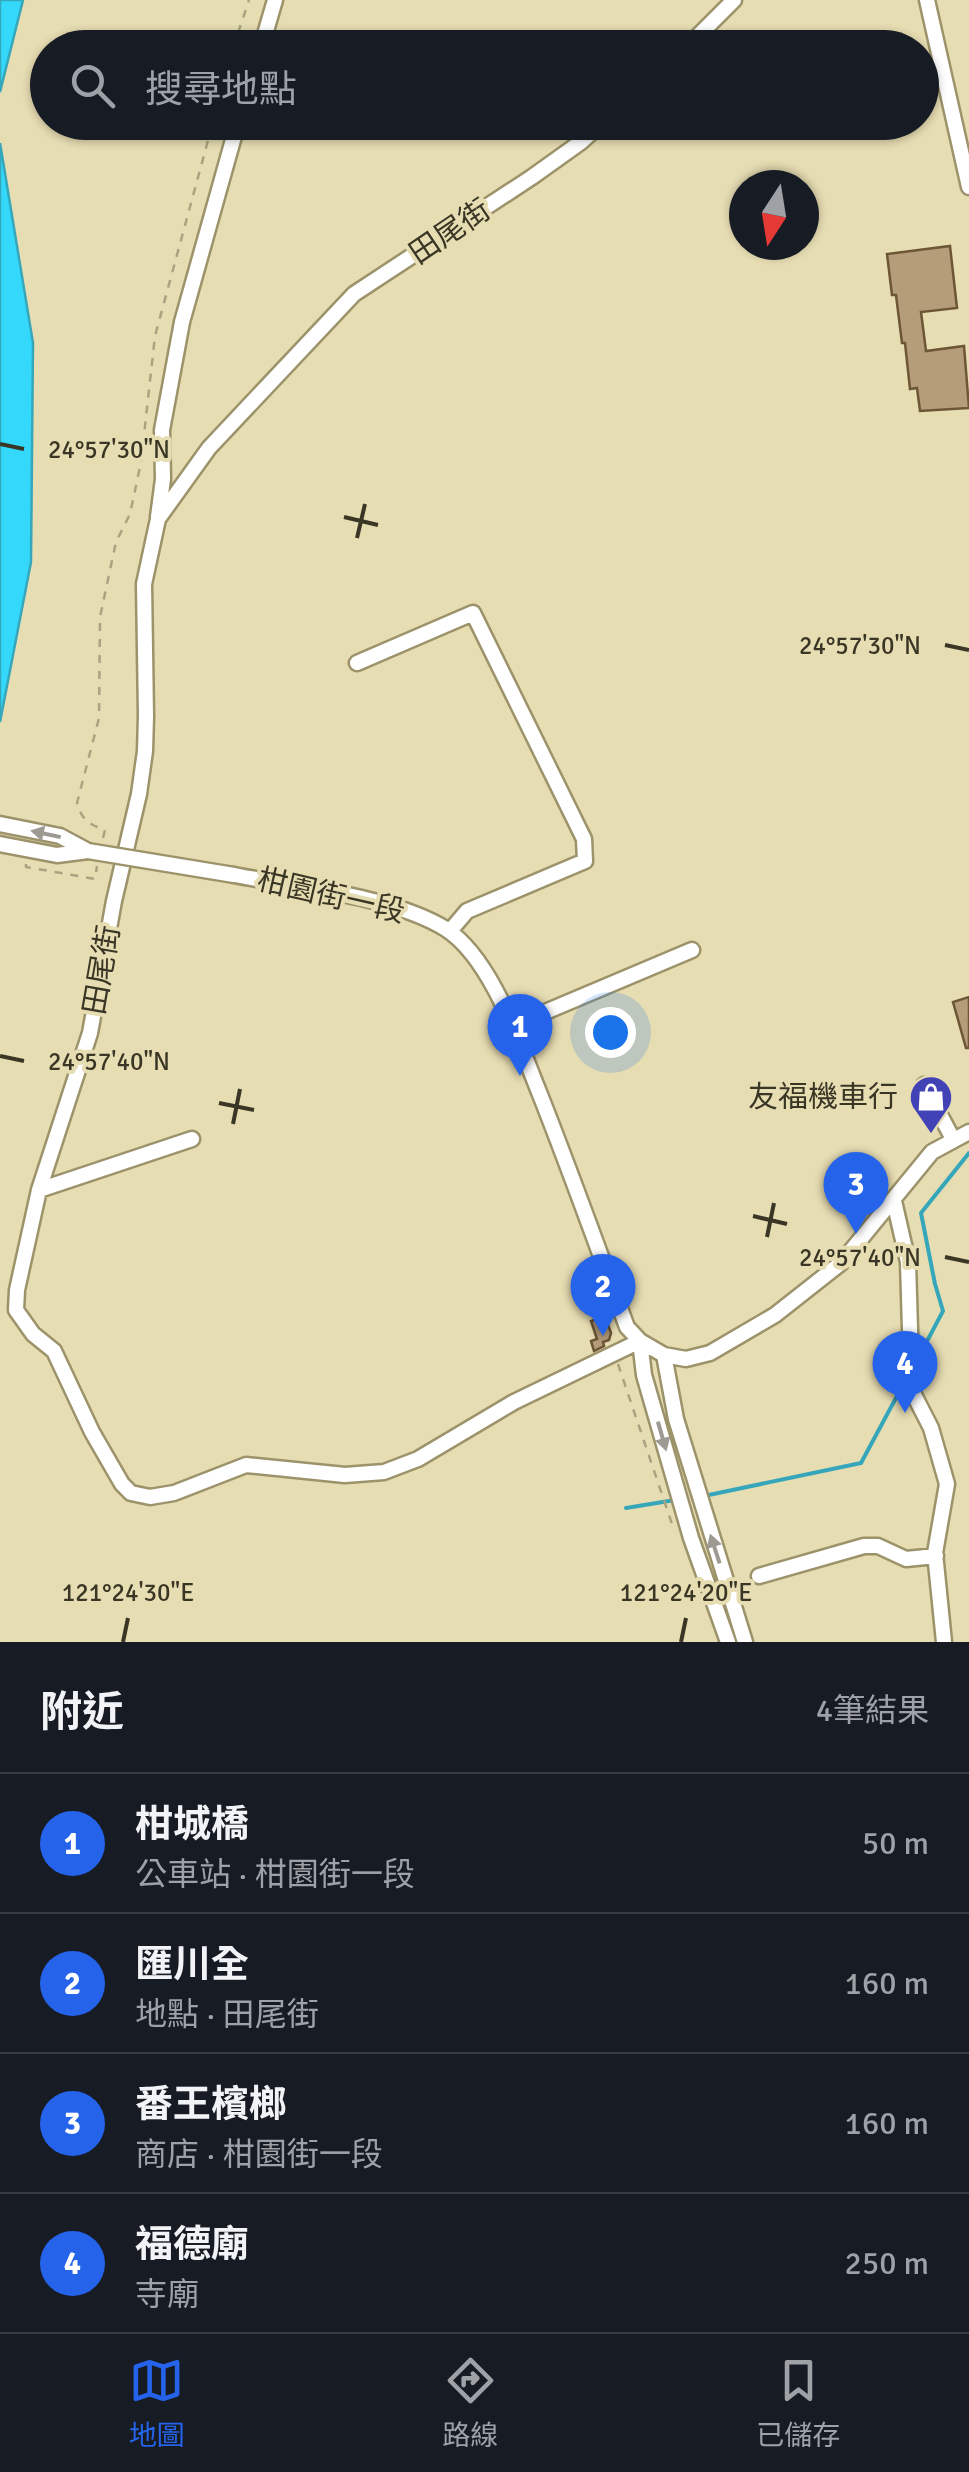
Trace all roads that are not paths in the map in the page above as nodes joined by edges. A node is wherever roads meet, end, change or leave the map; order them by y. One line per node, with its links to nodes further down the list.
1 (275, 0): 4 (street)
2 (734, 0): 5 (street)
3 (928, 0): 6 (street)
4 (266, 30)
5 (704, 30)
6 (935, 30)
7 (939, 50): 10 (street)
8 (233, 140): 11 (street)
9 (583, 140): 11 (street, 田尾街)
10 (969, 187)
11 (158, 519): 23 (street, 田尾街)
12 (357, 662): 16 (street)
13 (0, 824): 15 (street, one-way to 13)
14 (0, 844): 15 (street)
15 (96, 853): 16 (street, 柑園街一段, bridge)
16 (450, 932): 18 (street, 柑園街一段)
17 (692, 950): 18 (street)
18 (512, 1026): 25 (street, 柑園街一段)
19 (924, 1084): 22 (street)
20 (969, 1132): 22 (street)
21 (192, 1139): 23 (street)
22 (954, 1139): 24 (street)
23 (39, 1190): 25 (street, 田尾街)
24 (894, 1200): 26 (street); 27 (street)
25 (640, 1341): 26 (street); 29 (street, one-way to 29)
26 (664, 1355): 30 (street, one-way to 26)
27 (936, 1556): 28 (street); 31 (street)
28 (760, 1576)
29 (728, 1642)
30 (745, 1642)
31 (944, 1642)

